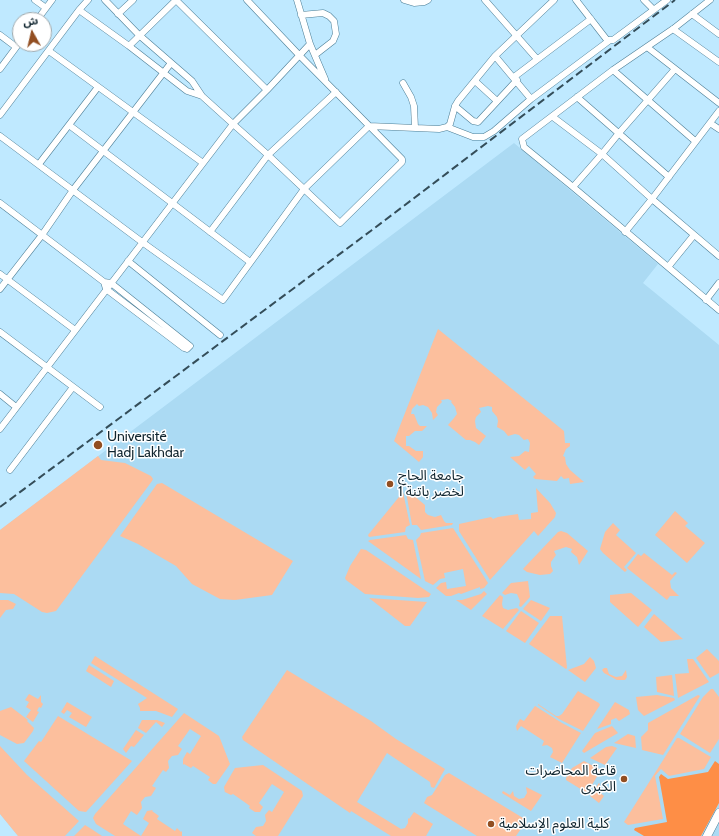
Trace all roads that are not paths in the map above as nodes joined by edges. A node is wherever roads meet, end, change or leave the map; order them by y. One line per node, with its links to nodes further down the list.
1 (35, 0): 17 (street)
2 (52, 0): 17 (street)
3 (88, 0): 18 (street)
4 (105, 0): 21 (street)
5 (133, 0): 21 (street)
6 (176, 0): 28 (street); 54 (street)
7 (247, 0): 40 (street)
8 (297, 0): 22 (street)
9 (404, 0): 10 (street)
10 (428, 0)
11 (485, 0): 29 (street)
12 (554, 0): 29 (street)
13 (576, 0): 24 (street)
14 (644, 0): 19 (street)
15 (667, 0): 19 (street)
16 (710, 0): 23 (street)
17 (46, 8): 20 (street)
18 (79, 10): 33 (street); 34 (street)
19 (654, 10): 30 (street)
20 (43, 12)
21 (118, 14): 28 (street)
22 (301, 14): 32 (street); 39 (street)
23 (692, 14): 25 (street); 26 (street)
24 (591, 19): 30 (street); 42 (street)
25 (673, 29): 35 (street); 44 (street)
26 (719, 34)
27 (0, 35): 31 (street)
28 (139, 35): 33 (street); 43 (street)
29 (516, 36): 41 (street); 42 (street)
30 (610, 40): 58 (street)
31 (12, 42)
32 (310, 44): 39 (street); 40 (street)
33 (129, 46): 48 (street)
34 (52, 47)
35 (647, 47): 46 (street); 47 (street)
36 (13, 52): 45 (street)
37 (48, 52): 65 (street)
38 (50, 52): 53 (street)
39 (315, 55): 51 (street)
40 (300, 56): 51 (street); 54 (street)
41 (495, 56): 49 (street); 50 (street)
42 (537, 59): 49 (street)
43 (171, 62): 48 (street); 56 (street)
44 (719, 62)
45 (0, 69)
46 (675, 69): 59 (street); 61 (street)
47 (614, 70): 57 (street); 59 (street)
48 (162, 73): 56 (street); 64 (street)
49 (515, 79): 58 (street); 60 (street)
50 (475, 81): 60 (street); 62 (street)
51 (327, 83): 55 (street)
52 (403, 83): 72 (street)
53 (98, 87): 64 (street); 69 (street)
54 (267, 90): 68 (street)
55 (336, 92): 70 (street); 79 (street)
56 (202, 96): 68 (street)
57 (577, 97): 66 (street); 74 (street)
58 (531, 99): 71 (street)
59 (649, 100): 74 (street); 76 (street)
60 (497, 102): 62 (street)
61 (719, 103)
62 (455, 106): 71 (street)
63 (719, 111): 67 (street)
64 (132, 112): 77 (street); 80 (street)
65 (0, 116)
66 (553, 117): 78 (street); 83 (street)
67 (710, 123): 73 (street); 76 (street)
68 (232, 124): 79 (street); 80 (street)
69 (69, 125): 77 (street); 81 (street)
70 (369, 126): 72 (street); 84 (street); 84 (street)
71 (447, 127): 72 (street)
72 (415, 128)
73 (719, 130)
74 (618, 133): 78 (street); 82 (street)
75 (0, 136): 81 (street)
76 (695, 141): 82 (street)
77 (103, 151): 85 (street); 88 (street)
78 (602, 154): 83 (street); 86 (street)
79 (268, 155): 84 (street); 89 (street)
80 (203, 163): 88 (street)
81 (38, 164): 85 (street)
82 (669, 177): 86 (street)
83 (573, 187): 90 (street)
84 (304, 189): 96 (street)
85 (73, 190): 91 (street); 93 (street)
86 (652, 199): 90 (street); 92 (street)
87 (0, 203): 91 (street)
88 (172, 203): 89 (street); 93 (street)
89 (210, 232): 96 (street)
90 (625, 232): 97 (street)
91 (42, 235): 99 (street); 100 (street)
92 (694, 235): 94 (street); 97 (street)
93 (142, 242): 95 (street); 96 (street)
94 (719, 256)
95 (128, 260): 100 (street); 108 (street)
96 (250, 262)
97 (668, 267): 104 (street)
98 (0, 274): 99 (street)
99 (7, 279): 102 (street); 106 (street)
100 (107, 282): 103 (street); 103 (street)
101 (719, 283): 104 (street)
102 (0, 289)
103 (106, 289): 106 (street)
104 (706, 300): 105 (street)
105 (719, 310)
106 (75, 330): 109 (street)
107 (0, 332): 109 (street)
108 (220, 335)
109 (47, 367): 110 (street); 112 (street)
110 (73, 386): 113 (street); 115 (street)
111 (0, 394): 112 (street)
112 (16, 407): 114 (street)
113 (100, 407)
114 (0, 429)
115 (10, 470)
116 (719, 813): 117 (street)
117 (707, 836)

